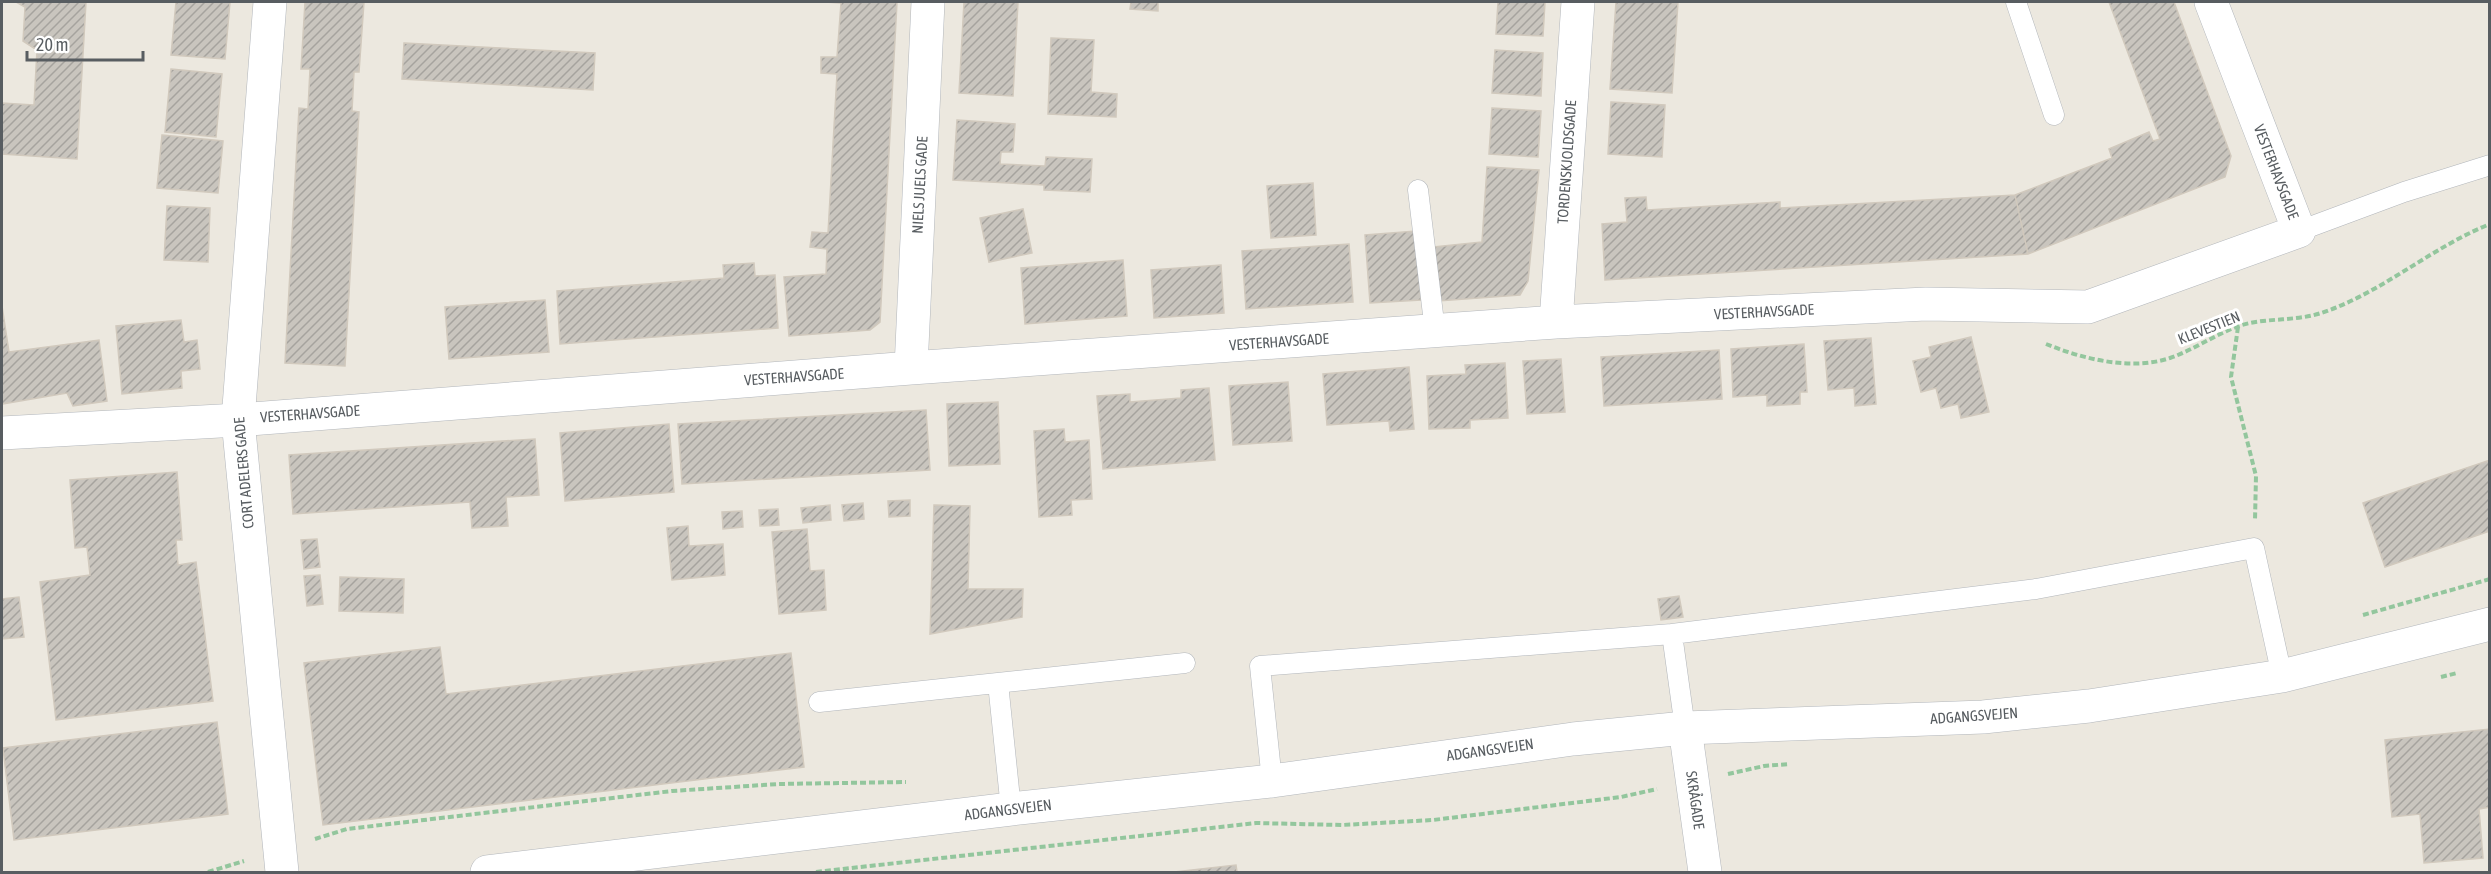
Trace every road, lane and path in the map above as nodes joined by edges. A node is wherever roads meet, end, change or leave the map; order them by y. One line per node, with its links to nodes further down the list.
1 (270, 2): 16 (street, CORT ADELERS GADE)
2 (928, 2): 15 (street, NIELS JUELS GADE)
3 (1578, 2): 11 (street, TORDENSKJOLDSGADE)
4 (2016, 2): 6 (lane)
5 (2211, 2): 10 (street, VESTERHAVSGADE)
6 (2054, 115)
7 (2490, 165): 10 (lane)
8 (1418, 190): 13 (lane)
9 (2490, 224): 12 (path, KLEVESTIEN)
10 (2299, 231): 11 (street, VESTERHAVSGADE)
11 (1556, 322): 13 (street, VESTERHAVSGADE)
12 (2238, 326): 14 (path, KLEVESTIEN); 18 (path)
13 (1435, 331): 15 (street, VESTERHAVSGADE)
14 (2041, 343)
15 (911, 368): 16 (street, VESTERHAVSGADE)
16 (238, 420): 17 (street, VESTERHAVSGADE); 28 (street, CORT ADELERS GADE)
17 (2, 433)
18 (2254, 548): 20 (lane); 22 (lane)
19 (2490, 624): 22 (street, ADGANGSVEJEN)
20 (1672, 634): 25 (lane); 26 (lane)
21 (1185, 663): 23 (lane)
22 (2282, 676): 25 (street, ADGANGSVEJEN)
23 (998, 682): 24 (lane); 27 (lane)
24 (819, 702)
25 (1685, 728): 26 (street, ADGANGSVEJEN); 30 (street, SKRÅGADE)
26 (1272, 781): 27 (street, ADGANGSVEJEN)
27 (1011, 809): 29 (street, ADGANGSVEJEN)
28 (282, 873)
29 (487, 873)
30 (1705, 873)

